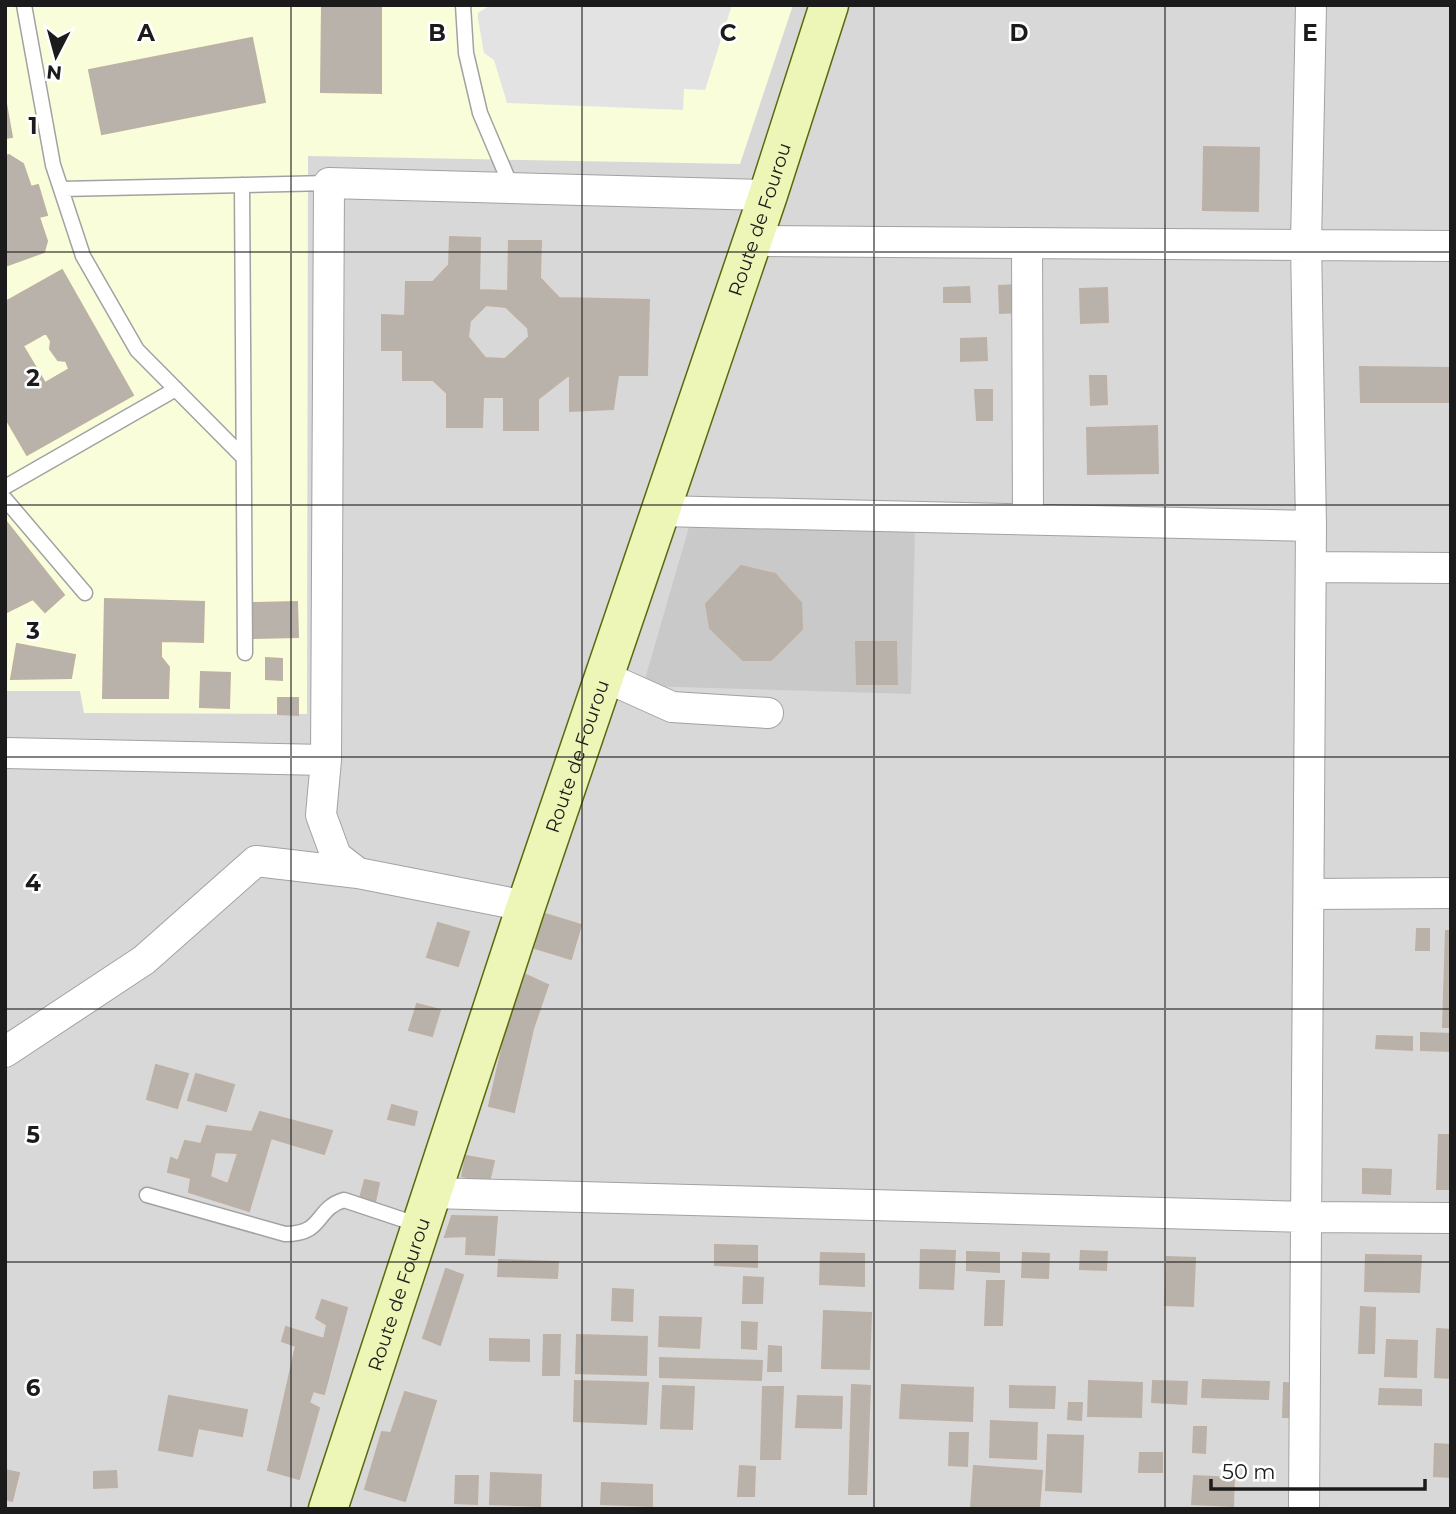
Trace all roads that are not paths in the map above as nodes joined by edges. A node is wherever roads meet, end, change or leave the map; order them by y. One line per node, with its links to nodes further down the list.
1 (24, 5): 8 (lane)
2 (463, 5): 7 (lane)
3 (829, 5): 9 (main road, Route de Fourou)
4 (1311, 5): 12 (street)
5 (329, 183): 6 (lane); 7 (street); 28 (street)
6 (242, 185): 8 (lane); 15 (lane)
7 (511, 186): 9 (street)
8 (61, 189): 14 (lane)
9 (768, 195): 10 (main road, Route de Fourou)
10 (750, 241): 11 (street); 18 (main road, Route de Fourou)
11 (1027, 243): 12 (street); 19 (street)
12 (1306, 244): 13 (street); 20 (street)
13 (1451, 246)
14 (176, 389): 15 (lane); 16 (lane)
15 (244, 458): 24 (lane)
16 (5, 487)
17 (5, 499): 23 (lane)
18 (660, 511): 19 (street); 25 (main road, Route de Fourou)
19 (1028, 519): 20 (street)
20 (1311, 526): 21 (street)
21 (1311, 567): 22 (street); 31 (street)
22 (1451, 568)
23 (85, 593)
24 (245, 653)
25 (603, 676): 26 (street); 32 (main road, Route de Fourou)
26 (768, 713)
27 (5, 753): 28 (street)
28 (326, 760): 29 (street)
29 (358, 873): 32 (street); 33 (street)
30 (1451, 893): 31 (street)
31 (1310, 894): 36 (street)
32 (526, 906): 35 (main road, Route de Fourou)
33 (5, 1052)
34 (147, 1195): 35 (lane)
35 (427, 1209): 36 (street); 38 (main road, Route de Fourou)
36 (1308, 1217): 37 (street); 39 (street)
37 (1451, 1218)
38 (328, 1509)
39 (1304, 1509)

